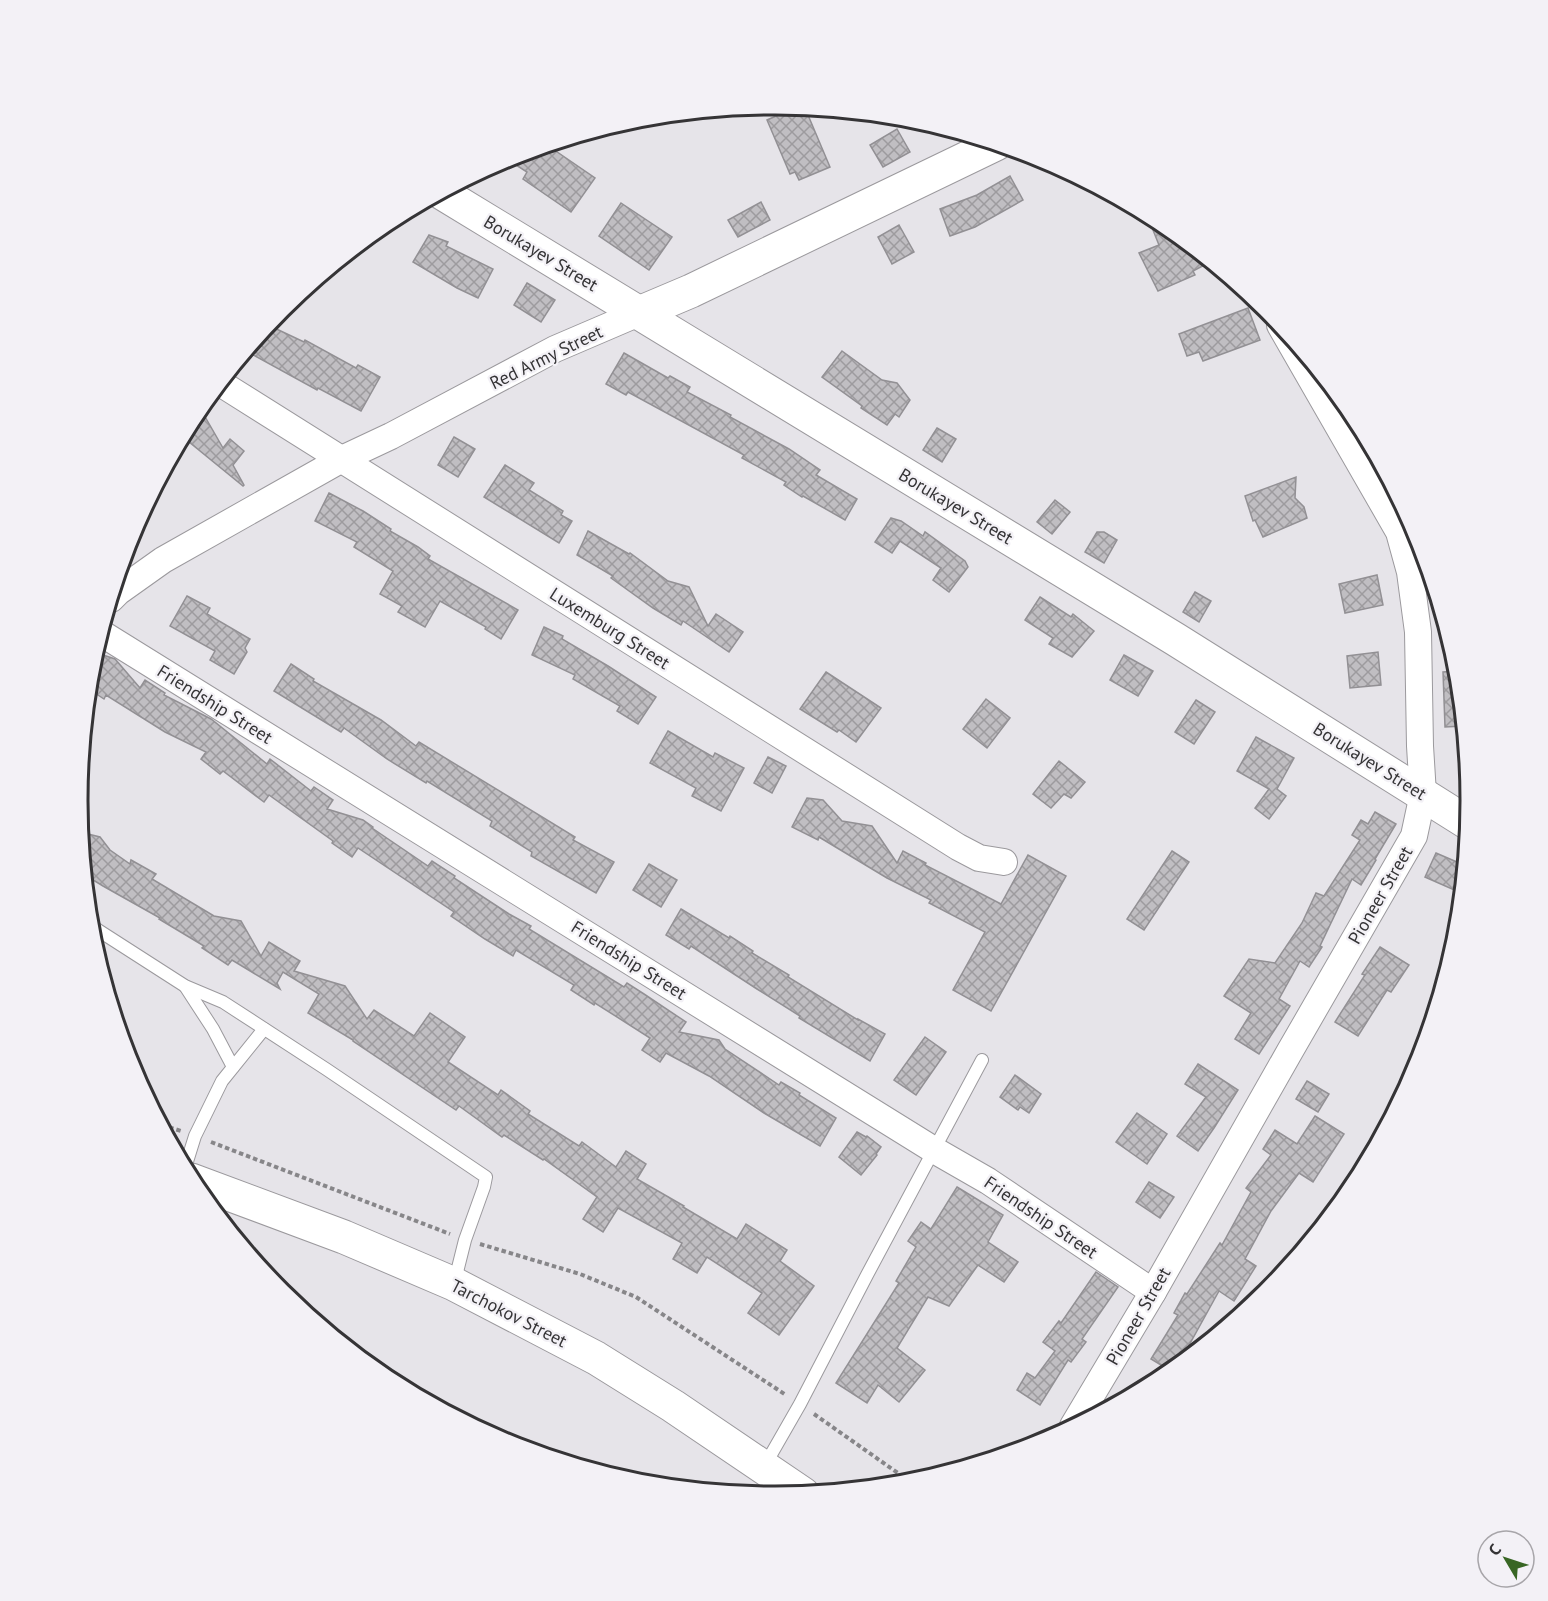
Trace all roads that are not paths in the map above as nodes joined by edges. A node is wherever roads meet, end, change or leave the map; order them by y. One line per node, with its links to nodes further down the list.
1 (986, 149): 3 (street, Red Army Street)
2 (449, 197): 3 (street, Borukayev Street)
3 (639, 313): 6 (street, Red Army Street); 9 (street, Borukayev Street)
4 (1304, 366): 9 (street, Pioneer Street)
5 (227, 387): 6 (street, Luxemburg Street)
6 (342, 459): 7 (street, Red Army Street); 11 (street, Luxemburg Street)
7 (122, 589)
8 (109, 638): 17 (street, Friendship Street)
9 (1423, 794): 10 (street, Borukayev Street); 21 (street, Pioneer Street)
10 (1459, 817)
11 (1004, 862)
12 (102, 933): 13 (lane)
13 (185, 986): 14 (lane); 16 (lane)
14 (264, 1029): 16 (lane); 20 (lane)
15 (982, 1060): 17 (lane)
16 (233, 1067): 18 (lane)
17 (934, 1150): 21 (street, Friendship Street); 23 (lane)
18 (189, 1157)
19 (208, 1186): 20 (street, Tarchokov Street)
20 (454, 1284): 23 (street, Tarchokov Street)
21 (1153, 1292): 22 (street, Pioneer Street)
22 (1081, 1413)
23 (764, 1466): 24 (street, Tarchokov Street)
24 (791, 1486)

